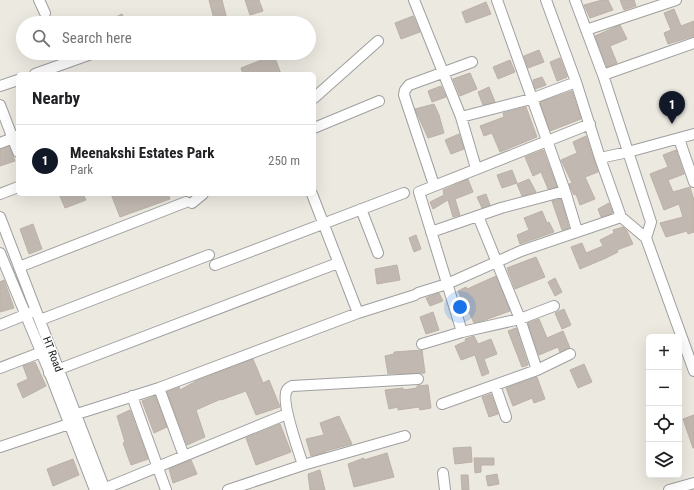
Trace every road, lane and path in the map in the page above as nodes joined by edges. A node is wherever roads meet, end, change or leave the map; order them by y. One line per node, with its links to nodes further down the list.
1 (39, 0): 7 (street)
2 (414, 0): 14 (street)
3 (496, 0): 20 (street)
4 (546, 0): 17 (street)
5 (575, 0): 8 (street)
6 (676, 0): 8 (street)
7 (44, 13)
8 (586, 30): 15 (street)
9 (378, 41): 19 (street)
10 (694, 43): 15 (street)
11 (74, 60): 13 (street)
12 (472, 62): 14 (street)
13 (41, 72)
14 (443, 72): 23 (street); 35 (street)
15 (603, 74): 31 (street)
16 (16, 81): 18 (street)
17 (576, 82): 20 (street); 24 (street)
18 (0, 86)
19 (316, 96)
20 (531, 99): 23 (street); 29 (street)
21 (379, 101): 25 (street)
22 (0, 105): 27 (street)
23 (461, 117): 33 (street)
24 (590, 124): 29 (street); 32 (street)
25 (316, 127)
26 (694, 134): 28 (street)
27 (15, 137): 30 (street)
28 (679, 139): 31 (street); 34 (street)
29 (547, 142): 33 (street); 37 (street)
30 (0, 143)
31 (628, 152): 32 (street); 49 (street)
32 (600, 158): 44 (street)
33 (476, 168): 35 (street)
34 (694, 182)
35 (434, 185): 48 (street)
36 (16, 188): 39 (street)
37 (565, 190): 43 (street); 47 (street)
38 (404, 193): 42 (street)
39 (0, 194)
40 (200, 196): 57 (street)
41 (313, 196): 46 (street)
42 (361, 209): 46 (street); 51 (street)
43 (478, 216): 48 (street); 53 (street)
44 (622, 216): 47 (street); 49 (street)
45 (0, 217): 57 (street, HT Road)
46 (323, 224): 54 (street); 56 (street)
47 (577, 231): 53 (street)
48 (430, 232): 58 (street)
49 (646, 238): 72 (street)
50 (0, 252): 55 (street, HT Road)
51 (378, 253)
52 (208, 255): 62 (street)
53 (496, 261): 58 (street); 63 (street)
54 (338, 262): 60 (street); 73 (street)
55 (2, 265): 61 (street, HT Road)
56 (214, 265)
57 (19, 267): 62 (street, HT Road)
58 (447, 284): 60 (street); 65 (street)
59 (554, 306): 63 (street)
60 (358, 313): 76 (street)
61 (26, 315): 62 (street); 64 (street); 68 (street, HT Road)
62 (38, 315): 67 (street, HT Road)
63 (520, 319): 65 (street); 71 (street)
64 (0, 325)
65 (462, 332): 66 (street)
66 (422, 344)
67 (51, 348): 68 (street); 73 (street, HT Road)
68 (41, 352): 70 (street); 73 (street, HT Road)
69 (570, 354): 71 (street)
70 (0, 368)
71 (537, 370): 75 (street)
72 (694, 371)
73 (54, 372): 79 (street, HT Road); 82 (street, HT Road)
74 (418, 379): 80 (street)
75 (495, 385): 78 (street); 81 (street)
76 (159, 388): 77 (street); 85 (street)
77 (132, 396): 79 (street); 87 (street)
78 (442, 404)
79 (77, 414): 82 (street); 90 (street, HT Road)
80 (287, 414): 85 (street); 86 (street)
81 (506, 417)
82 (69, 424): 84 (street); 90 (street, HT Road)
83 (405, 436): 86 (street)
84 (0, 447)
85 (184, 456): 87 (street)
86 (303, 466): 92 (street)
87 (159, 467): 90 (street); 91 (street)
88 (443, 473): 93 (street)
89 (694, 484): 94 (street)
90 (101, 490)
91 (166, 490)
92 (228, 490)
93 (445, 490)
94 (669, 490)

